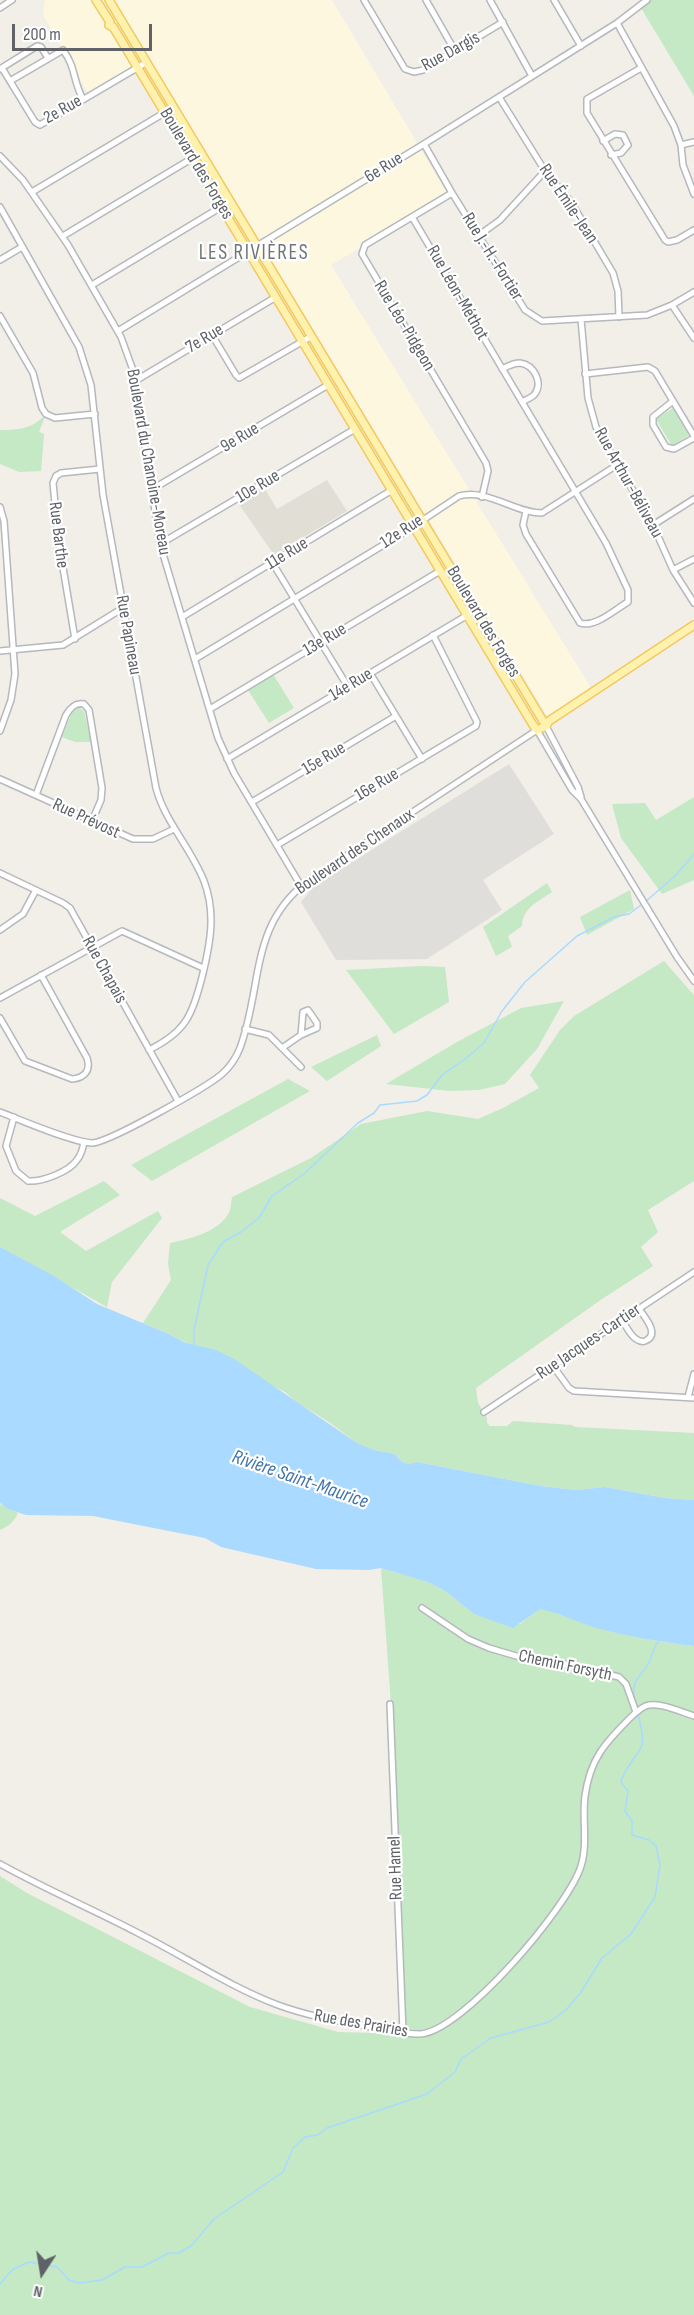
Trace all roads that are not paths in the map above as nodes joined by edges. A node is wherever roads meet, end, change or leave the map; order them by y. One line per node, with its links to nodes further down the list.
1 (12, 0): 9 (street)
2 (96, 0): 16 (main road, Boulevard des Forges)
3 (110, 0): 15 (main road, Boulevard des Forges)
4 (364, 0): 13 (street, Rue Dargis)
5 (426, 0): 13 (street)
6 (490, 0): 10 (street)
7 (554, 0): 12 (street)
8 (647, 0): 11 (street, 6e Rue)
9 (0, 8)
10 (503, 22): 13 (street, Rue Dargis); 19 (street)
11 (617, 23): 12 (street, 6e Rue); 17 (street)
12 (580, 46): 19 (street, 6e Rue)
13 (455, 51)
14 (48, 58): 18 (street); 20 (street); 22 (street)
15 (147, 62): 16 (street, 2e Rue); 28 (main road, Boulevard des Forges)
16 (137, 67): 22 (street, 2e Rue); 23 (main road, Boulevard des Forges)
17 (641, 68): 24 (street); 27 (street)
18 (1, 69): 20 (street, 2e Rue)
19 (532, 76): 21 (street, 6e Rue)
20 (10, 81): 22 (street, 2e Rue)
21 (499, 97): 26 (street, 6e Rue); 32 (street, Rue Émile-Jean)
22 (83, 99)
23 (164, 112): 31 (main road, Boulevard des Forges); 33 (street)
24 (603, 141): 29 (street); 29 (street)
25 (694, 142): 27 (street)
26 (424, 144): 34 (street, Rue J.-H.-Fortier); 43 (street, 6e Rue)
27 (681, 145): 35 (street)
28 (201, 153): 31 (street); 43 (main road, Boulevard des Forges)
29 (612, 155): 39 (street)
30 (0, 156): 33 (street, Boulevard du Chanoine-Moreau)
31 (192, 158): 37 (main road, Boulevard des Forges); 40 (street)
32 (545, 171): 41 (street); 51 (street, Rue Émile-Jean)
33 (32, 192): 40 (street, Boulevard du Chanoine-Moreau)
34 (452, 192): 38 (street, Rue Léo-Pidgeon); 41 (street, Rue J.-H.-Fortier)
35 (694, 194)
36 (0, 207): 42 (street, Rue Papineau)
37 (222, 207): 44 (main road, Boulevard des Forges); 46 (street)
38 (412, 217): 58 (street, Rue Léon-Méthot); 74 (street, Rue Léo-Pidgeon)
39 (694, 230)
40 (63, 236): 46 (street, Boulevard du Chanoine-Moreau)
41 (478, 236): 52 (street, Rue J.-H.-Fortier)
42 (22, 247): 45 (street); 64 (street, Rue Papineau)
43 (257, 247): 44 (street, 6e Rue); 55 (main road, Boulevard des Forges)
44 (248, 252): 48 (main road, Boulevard des Forges); 53 (street, 6e Rue)
45 (0, 260)
46 (92, 285): 53 (street, Boulevard du Chanoine-Moreau)
47 (694, 292): 49 (street, Rue J.-H.-Fortier)
48 (276, 297): 54 (street, 7e Rue); 57 (main road, Boulevard des Forges)
49 (672, 304): 51 (street, Rue J.-H.-Fortier); 56 (street)
50 (0, 316): 64 (street)
51 (619, 317): 52 (street, Rue J.-H.-Fortier)
52 (580, 319): 59 (street, Rue Arthur-Béliveau)
53 (118, 331): 60 (street, Boulevard du Chanoine-Moreau)
54 (212, 335): 57 (street); 60 (street, 7e Rue)
55 (312, 336): 57 (street); 67 (main road, Boulevard des Forges)
56 (694, 338)
57 (302, 341): 61 (main road, Boulevard des Forges)
58 (502, 369): 63 (street, Rue Léon-Méthot); 63 (street)
59 (585, 374): 62 (street); 69 (street, Rue Arthur-Béliveau)
60 (135, 381): 71 (street, Boulevard du Chanoine-Moreau)
61 (328, 385): 65 (main road, Boulevard des Forges); 71 (street, 9e Rue)
62 (673, 401): 66 (street); 66 (street)
63 (522, 402): 73 (street, Rue Léon-Méthot)
64 (95, 414): 70 (street, Rue Papineau)
65 (355, 429): 68 (main road, Boulevard des Forges); 81 (street, 10e Rue)
66 (694, 437)
67 (379, 448): 68 (street); 78 (main road, Boulevard des Forges)
68 (370, 454): 72 (main road, Boulevard des Forges)
69 (617, 465): 73 (street, 12e Rue); 79 (street, Rue Arthur-Béliveau)
70 (100, 469): 88 (street, Rue Papineau); 94 (street, Rue Barthe)
71 (152, 490): 81 (street, Boulevard du Chanoine-Moreau)
72 (392, 490): 80 (main road, Boulevard des Forges); 83 (street, 11e Rue)
73 (576, 493): 77 (street, 12e Rue); 77 (street, Rue Léon-Méthot)
74 (482, 497): 77 (street, 12e Rue); 78 (street, 12e Rue)
75 (694, 499): 79 (street)
76 (0, 507): 96 (street)
77 (526, 511)
78 (422, 519): 80 (street, 12e Rue); 89 (main road, Boulevard des Forges)
79 (653, 525): 84 (street, Rue Arthur-Béliveau)
80 (413, 527): 85 (main road, Boulevard des Forges); 86 (street, 12e Rue)
81 (160, 544): 91 (street, Boulevard du Chanoine-Moreau)
82 (694, 559): 84 (street)
83 (272, 562): 86 (street); 91 (street, 11e Rue)
84 (673, 570): 87 (street, Rue Arthur-Béliveau)
85 (440, 571): 90 (main road, Boulevard des Forges); 95 (street, 13e Rue)
86 (294, 599): 95 (street); 98 (street, 12e Rue)
87 (694, 603)
88 (123, 608): 94 (street); 113 (street, Rue Papineau)
89 (476, 610): 90 (street, 14e Rue); 103 (main road, Boulevard des Forges)
90 (466, 615): 93 (street, 14e Rue); 104 (main road, Boulevard des Forges)
91 (182, 617): 98 (street, Boulevard du Chanoine-Moreau)
92 (694, 625): 103 (main road, Boulevard des Chenaux)
93 (433, 635): 99 (street, 14e Rue); 107 (street, 16e Rue)
94 (75, 639): 96 (street)
95 (321, 643): 100 (street); 101 (street, 13e Rue)
96 (13, 650): 97 (street); 105 (street)
97 (0, 651)
98 (195, 659): 101 (street, Boulevard du Chanoine-Moreau)
99 (370, 673): 100 (street, 14e Rue); 102 (street)
100 (348, 687): 106 (street, 14e Rue)
101 (210, 710): 106 (street, Boulevard du Chanoine-Moreau)
102 (396, 716): 107 (street); 111 (street, 15e Rue)
103 (546, 726): 104 (main road, Boulevard des Chenaux); 110 (street, Boulevard des Forges)
104 (537, 730): 110 (street, Boulevard des Forges); 116 (street, Boulevard des Chenaux)
105 (0, 731)
106 (227, 759): 111 (street, Boulevard du Chanoine-Moreau)
107 (422, 759): 114 (street, 16e Rue)
108 (0, 779): 109 (street, Rue Prévost)
109 (36, 795): 112 (street, Rue Prévost); 112 (street)
110 (581, 799): 122 (street, Boulevard des Forges)
111 (252, 802): 114 (street, Boulevard du Chanoine-Moreau)
112 (92, 821): 113 (street, Rue Prévost)
113 (174, 829): 120 (street, Rue Papineau)
114 (278, 845): 116 (street, Boulevard du Chanoine-Moreau)
115 (0, 873): 117 (street, Rue Chapais)
116 (302, 886): 125 (street, Boulevard des Chenaux)
117 (36, 890): 118 (street); 119 (street, Rue Chapais)
118 (0, 930)
119 (92, 947): 120 (street); 121 (street); 128 (street, Rue Chapais)
120 (203, 968): 128 (street, Rue Papineau)
121 (41, 975): 123 (street); 124 (street)
122 (694, 981)
123 (0, 998)
124 (0, 1018)
125 (245, 1029): 127 (street); 130 (street, Boulevard des Chenaux)
126 (301, 1035): 126 (street); 127 (street)
127 (282, 1048): 129 (street)
128 (149, 1050): 130 (street, Rue Chapais)
129 (302, 1067)
130 (178, 1101): 133 (street, Boulevard des Chenaux)
131 (0, 1112): 132 (street)
132 (14, 1117): 133 (street); 133 (street)
133 (84, 1142)
134 (694, 1272): 135 (street, Rue Jacques-Cartier)
135 (639, 1309): 136 (street, Rue Jacques-Cartier); 136 (street)
136 (622, 1320): 137 (street, Rue Jacques-Cartier)
137 (553, 1365): 139 (street); 140 (street, Rue Jacques-Cartier)
138 (694, 1374): 139 (street)
139 (691, 1398)
140 (484, 1412)
141 (422, 1608): 143 (street, Chemin Forsyth)
142 (390, 1704): 146 (street, Rue Hamel)
143 (636, 1712): 144 (street); 146 (street, Rue des Prairies)
144 (694, 1716)
145 (0, 1864): 146 (street, Rue des Prairies)
146 (403, 2032)

